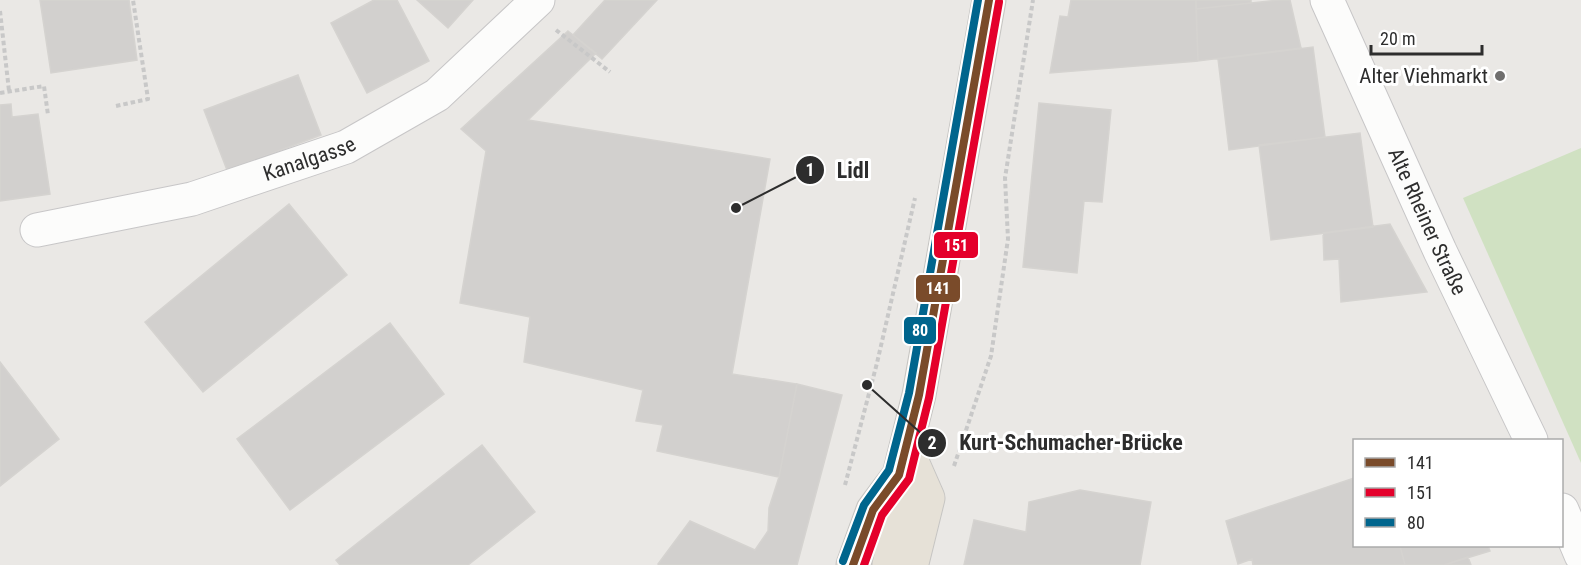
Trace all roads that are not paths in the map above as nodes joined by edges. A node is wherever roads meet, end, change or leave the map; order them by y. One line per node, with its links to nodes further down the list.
1 (538, 0): 4 (street, Kanalgasse)
2 (989, 0): 6 (main road)
3 (1327, 0): 5 (street, Alte Rheiner Straße)
4 (37, 230)
5 (1530, 439)
6 (902, 462): 9 (main road); 10 (main road); 11 (main road)
7 (1563, 512): 8 (street)
8 (1581, 555)
9 (853, 565)
10 (889, 565)
11 (911, 565)

